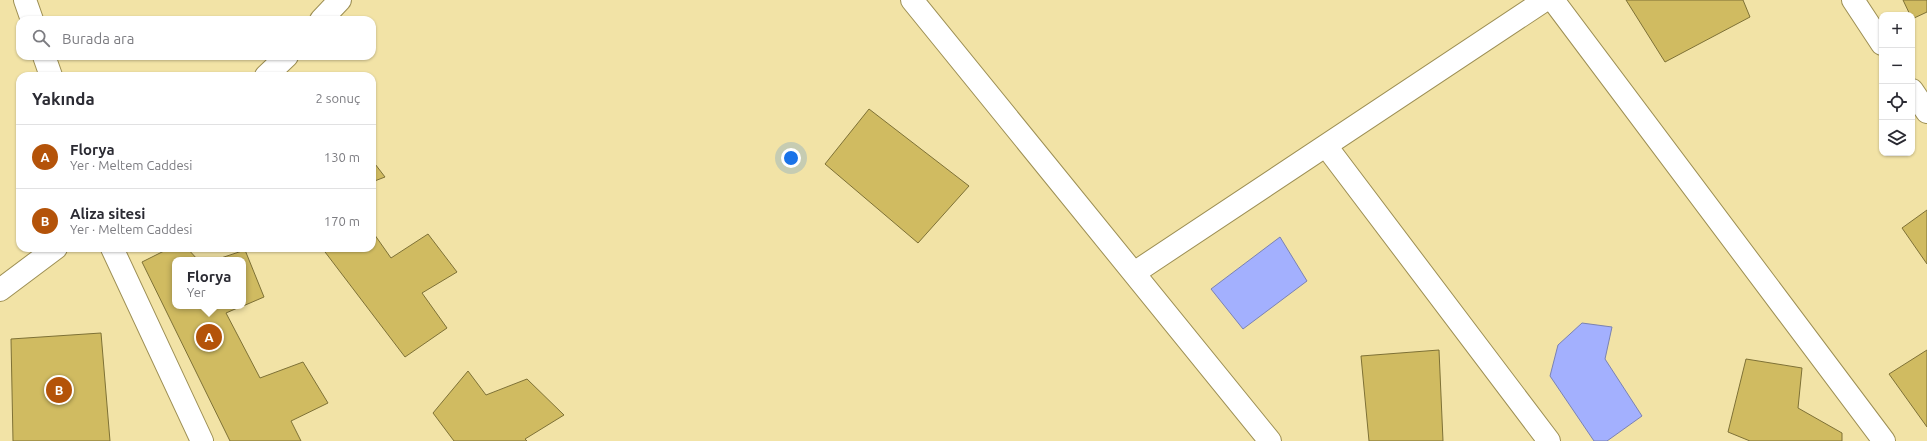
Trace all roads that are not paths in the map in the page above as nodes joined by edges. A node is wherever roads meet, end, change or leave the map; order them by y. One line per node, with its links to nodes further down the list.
1 (25, 0): 7 (street)
2 (340, 0): 8 (street)
3 (912, 0): 19 (street)
4 (1544, 0): 16 (street)
5 (1553, 0): 24 (street)
6 (1853, 0): 9 (street)
7 (31, 16)
8 (325, 16)
9 (1879, 39)
10 (45, 60): 12 (street)
11 (283, 60): 13 (street)
12 (50, 72)
13 (270, 72)
14 (1915, 94): 15 (street)
15 (1927, 112)
16 (1326, 146): 19 (street); 23 (street)
17 (51, 252): 20 (street)
18 (114, 252): 21 (street)
19 (1134, 273): 22 (street)
20 (0, 290)
21 (202, 441)
22 (1270, 441)
23 (1549, 441)
24 (1884, 441)

